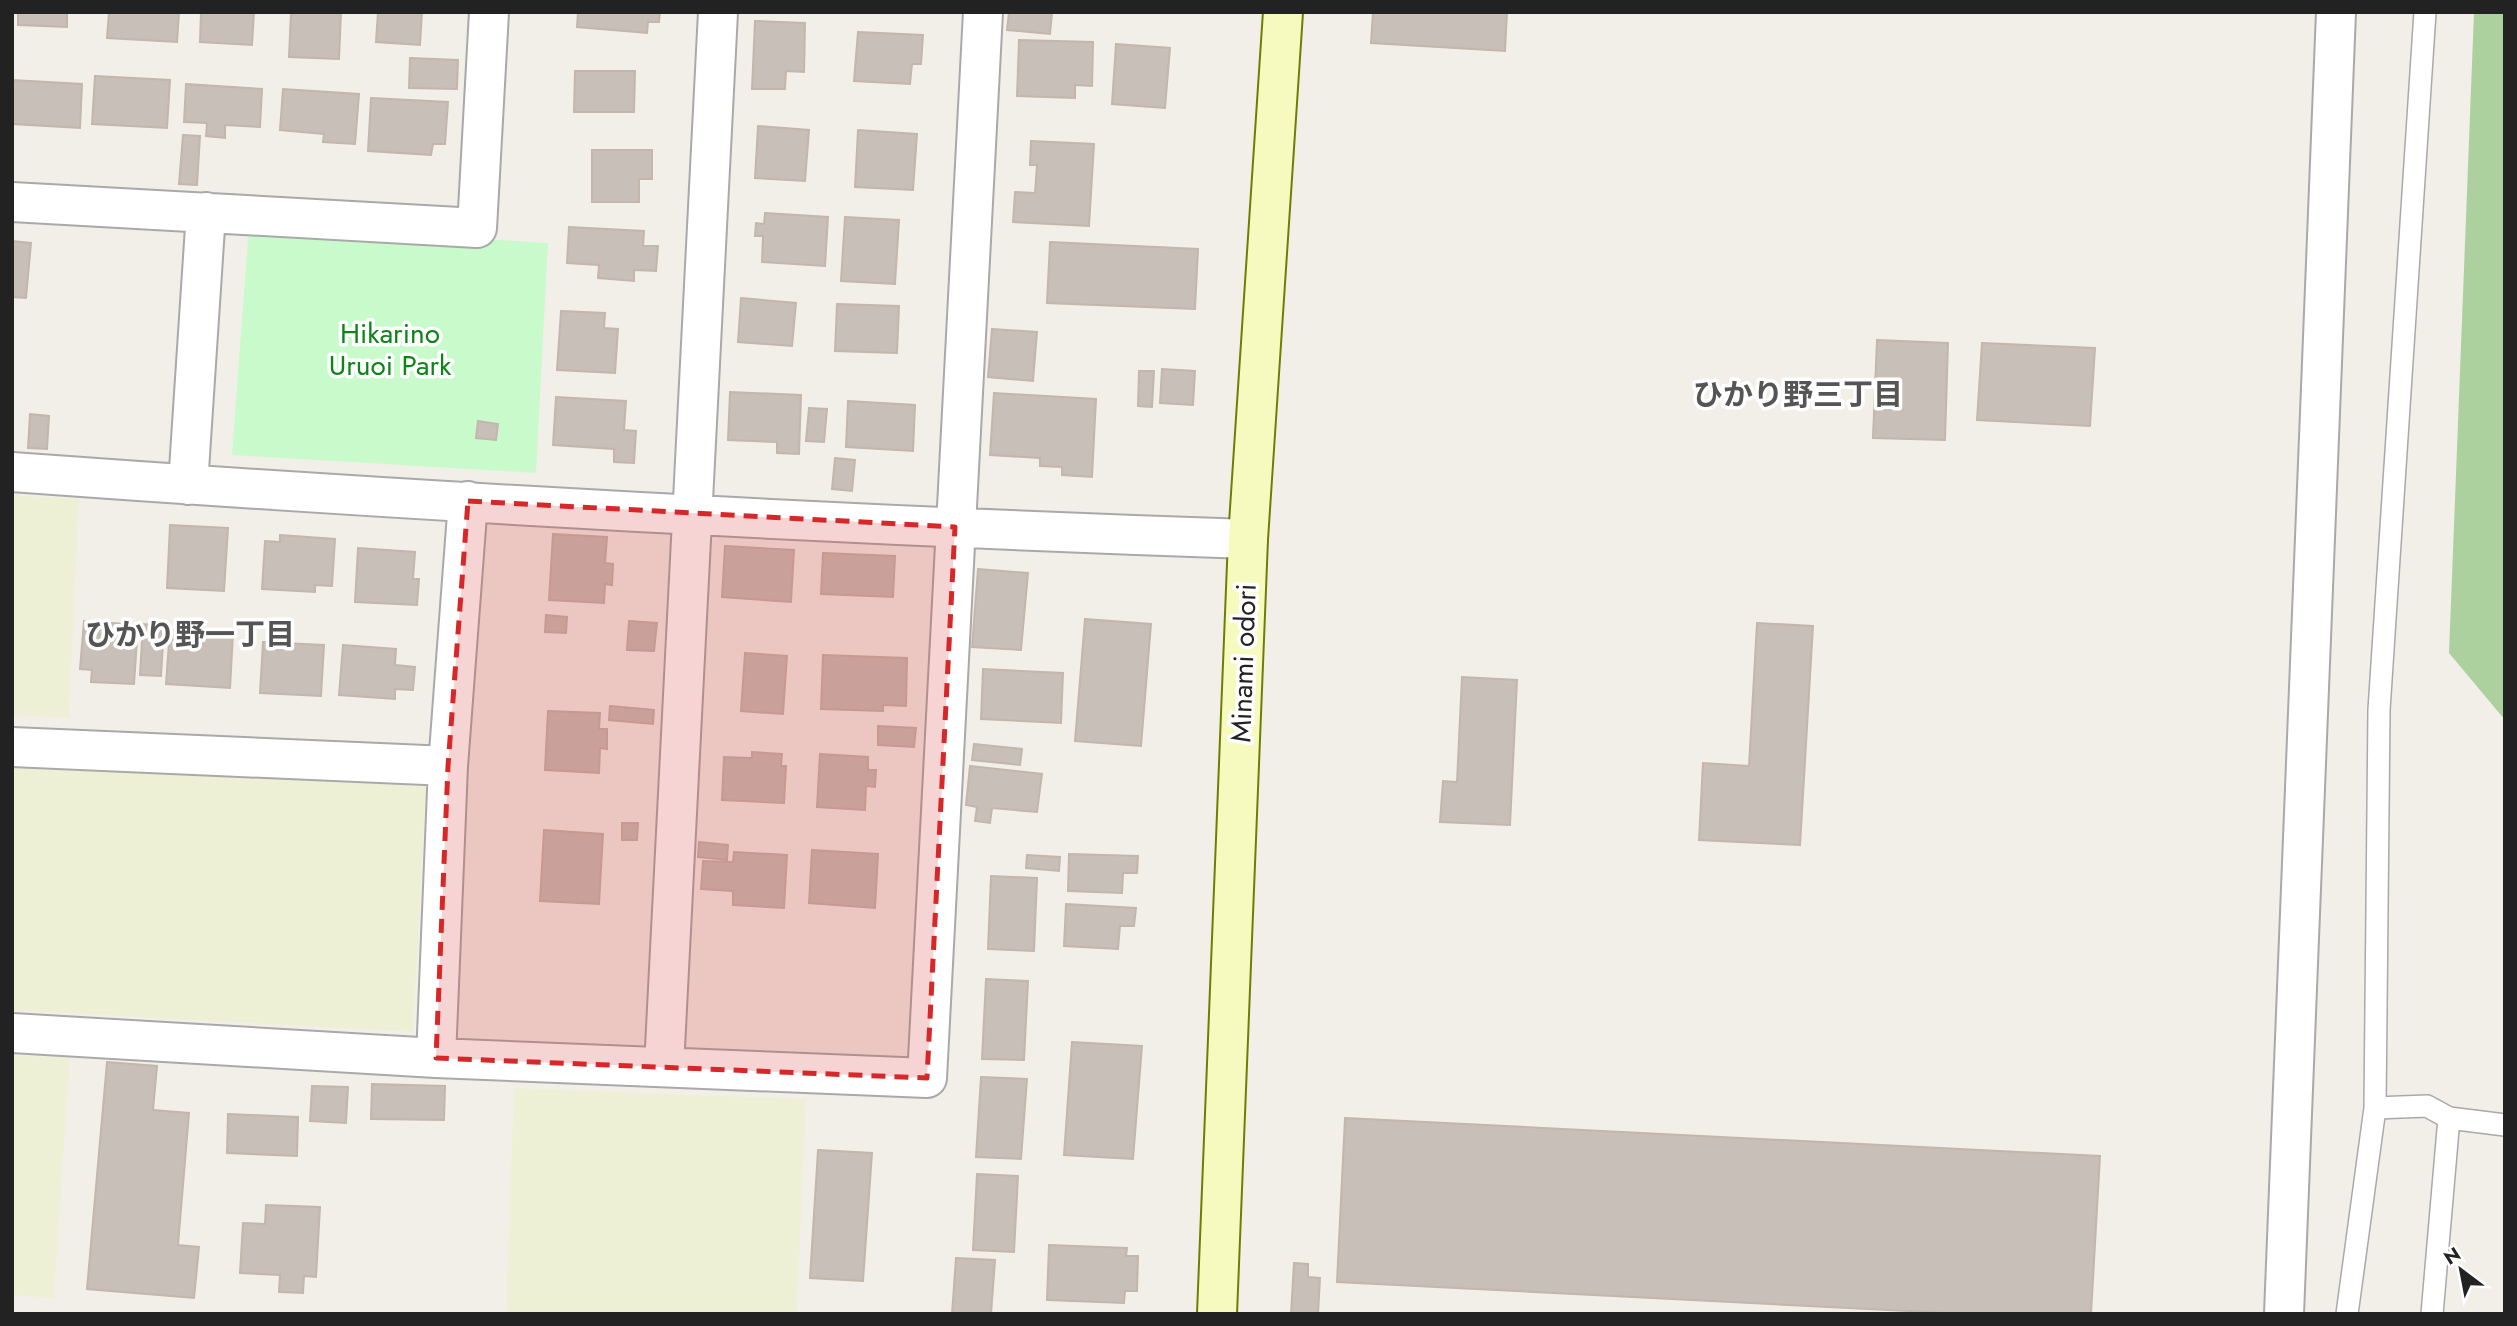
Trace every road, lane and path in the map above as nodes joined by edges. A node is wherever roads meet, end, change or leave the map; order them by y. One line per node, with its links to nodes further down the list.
1 (489, 12): 8 (street)
2 (718, 12): 12 (street)
3 (983, 12): 13 (street)
4 (1283, 12): 14 (street, Minami odori)
5 (2336, 12): 24 (street)
6 (2425, 12): 20 (lane)
7 (12, 202): 8 (street)
8 (206, 212): 10 (street)
9 (12, 472): 10 (street)
10 (188, 485): 11 (street)
11 (468, 501): 12 (street); 16 (street)
12 (694, 515): 13 (street); 19 (street)
13 (955, 527): 14 (street); 19 (street)
14 (1248, 538): 23 (street, Minami odori)
15 (12, 747): 16 (street)
16 (448, 766): 18 (street)
17 (12, 1033): 18 (street)
18 (436, 1058): 19 (street)
19 (664, 1067)
20 (2375, 1108): 21 (lane); 25 (lane)
21 (2449, 1118): 22 (lane); 26 (lane)
22 (2505, 1125)
23 (1217, 1314)
24 (2284, 1314)
25 (2347, 1314)
26 (2432, 1314)

